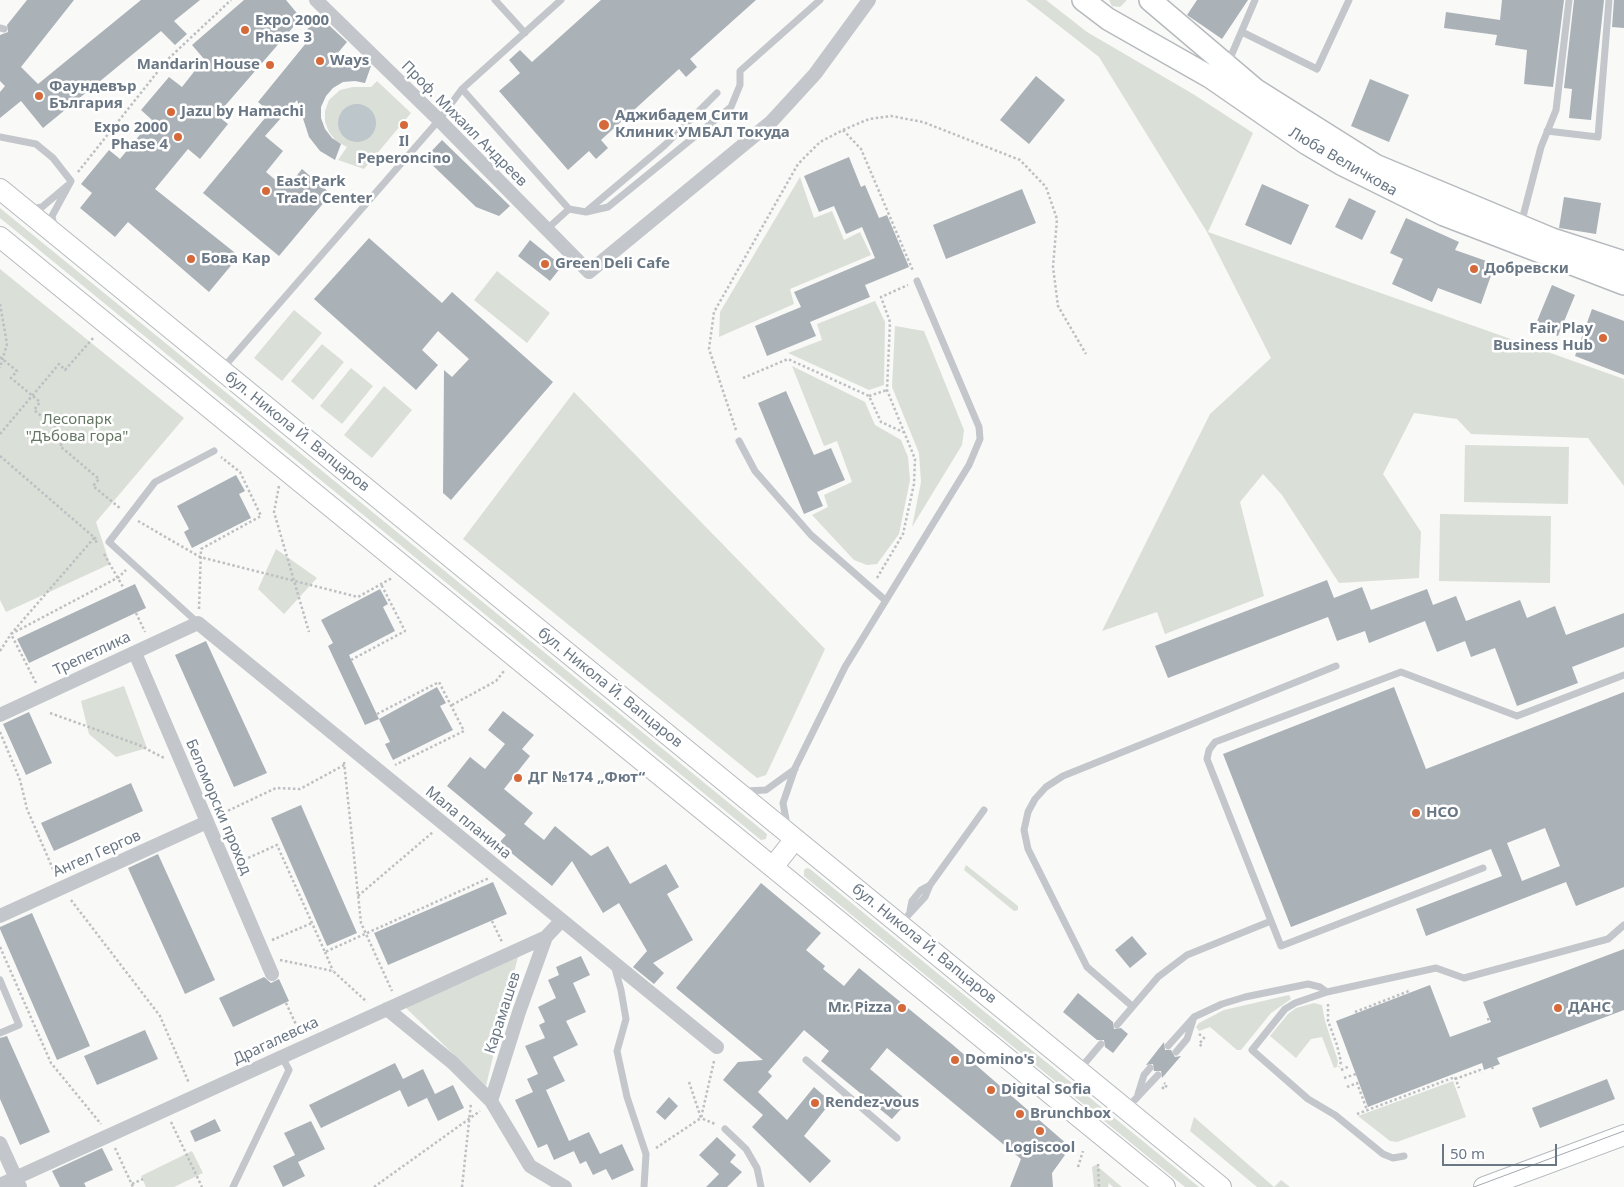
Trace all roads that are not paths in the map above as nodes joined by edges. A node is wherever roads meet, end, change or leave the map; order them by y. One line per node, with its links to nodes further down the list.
1 (316, 0): 17 (street, Проф. Михаил Андреев)
2 (495, 0): 13 (lane)
3 (561, 0): 13 (lane)
4 (820, 0): 24 (lane)
5 (868, 0): 26 (street, Проф. Михаил Андреев)
6 (1083, 0): 31 (main road, Люба Величкова)
7 (1150, 0): 14 (main road, Люба Величкова)
8 (1255, 0): 12 (lane)
9 (1349, 0): 12 (lane)
10 (1570, 0): 18 (lane)
11 (1609, 0): 18 (lane)
12 (1242, 32): 14 (lane)
13 (525, 33): 15 (lane)
14 (1227, 66): 25 (main road, Люба Величкова)
15 (462, 89): 17 (lane); 23 (lane)
16 (717, 93): 24 (lane)
17 (439, 120): 26 (street, Проф. Михаил Андреев); 32 (lane)
18 (1547, 131): 25 (lane)
19 (0, 137): 20 (lane)
20 (69, 184): 22 (lane); 28 (lane)
21 (0, 189): 22 (main road, бул. Никола Й. Вапцаров)
22 (18, 204): 28 (main road, бул. Никола Й. Вапцаров)
23 (569, 209): 24 (lane); 26 (lane)
24 (586, 212)
25 (1521, 226): 29 (main road, Люба Величкова)
26 (547, 229)
27 (0, 237): 46 (main road)
28 (61, 239): 32 (main road, бул. Никола Й. Вапцаров)
29 (1624, 262)
30 (917, 281): 35 (lane)
31 (1624, 284)
32 (221, 370): 42 (main road, бул. Никола Й. Вапцаров)
33 (739, 441): 35 (lane)
34 (214, 451): 36 (lane)
35 (885, 600): 41 (lane)
36 (198, 623): 37 (street, Трепетлика); 50 (street, Мала планина)
37 (135, 652): 40 (street, Трепетлика); 44 (street, Беломорски проход)
38 (1336, 666): 58 (lane)
39 (1624, 675): 51 (lane)
40 (0, 715)
41 (795, 768): 42 (lane); 45 (lane)
42 (729, 785): 45 (main road, бул. Никола Й. Вапцаров)
43 (984, 810): 49 (lane)
44 (207, 822): 48 (street, Ангел Гергов); 55 (street, Беломорски проход)
45 (796, 839): 46 (main road); 49 (main road, бул. Никола Й. Вапцаров)
46 (773, 867): 80 (main road)
47 (1483, 868): 51 (lane)
48 (0, 916)
49 (904, 918): 70 (main road, бул. Никола Й. Вапцаров)
50 (561, 921): 53 (street, Драгалевска); 54 (street, Мала планина)
51 (1271, 921): 58 (lane)
52 (1624, 925): 57 (lane)
53 (546, 937): 59 (street, Драгалевска); 72 (street, Карамашев)
54 (613, 962): 65 (street, Мала планина); 84 (lane)
55 (272, 974)
56 (0, 980): 62 (lane)
57 (1327, 992): 60 (lane); 78 (lane)
58 (1132, 1006): 61 (lane)
59 (388, 1008): 67 (street, Драгалевска); 72 (street)
60 (1194, 1017): 64 (lane); 66 (lane)
61 (1116, 1025)
62 (0, 1033)
63 (1101, 1044): 70 (lane)
64 (1168, 1046)
65 (717, 1047)
66 (1176, 1052)
67 (282, 1057): 79 (street, Драгалевска); 82 (lane)
68 (806, 1060): 76 (lane)
69 (1150, 1068): 73 (lane)
70 (1079, 1070): 73 (main road, бул. Никола Й. Вапцаров)
71 (1158, 1075): 73 (lane)
72 (491, 1101): 83 (street)
73 (1132, 1102): 86 (main road, бул. Никола Й. Вапцаров)
74 (725, 1129): 85 (lane)
75 (1624, 1135): 87 (main road)
76 (897, 1138)
77 (0, 1143): 79 (street)
78 (1404, 1156)
79 (18, 1182): 81 (street, Драгалевска)
80 (1168, 1184)
81 (0, 1185)
82 (233, 1187)
83 (565, 1187)
84 (644, 1187)
85 (761, 1187)
86 (1221, 1187)
87 (1484, 1187)

